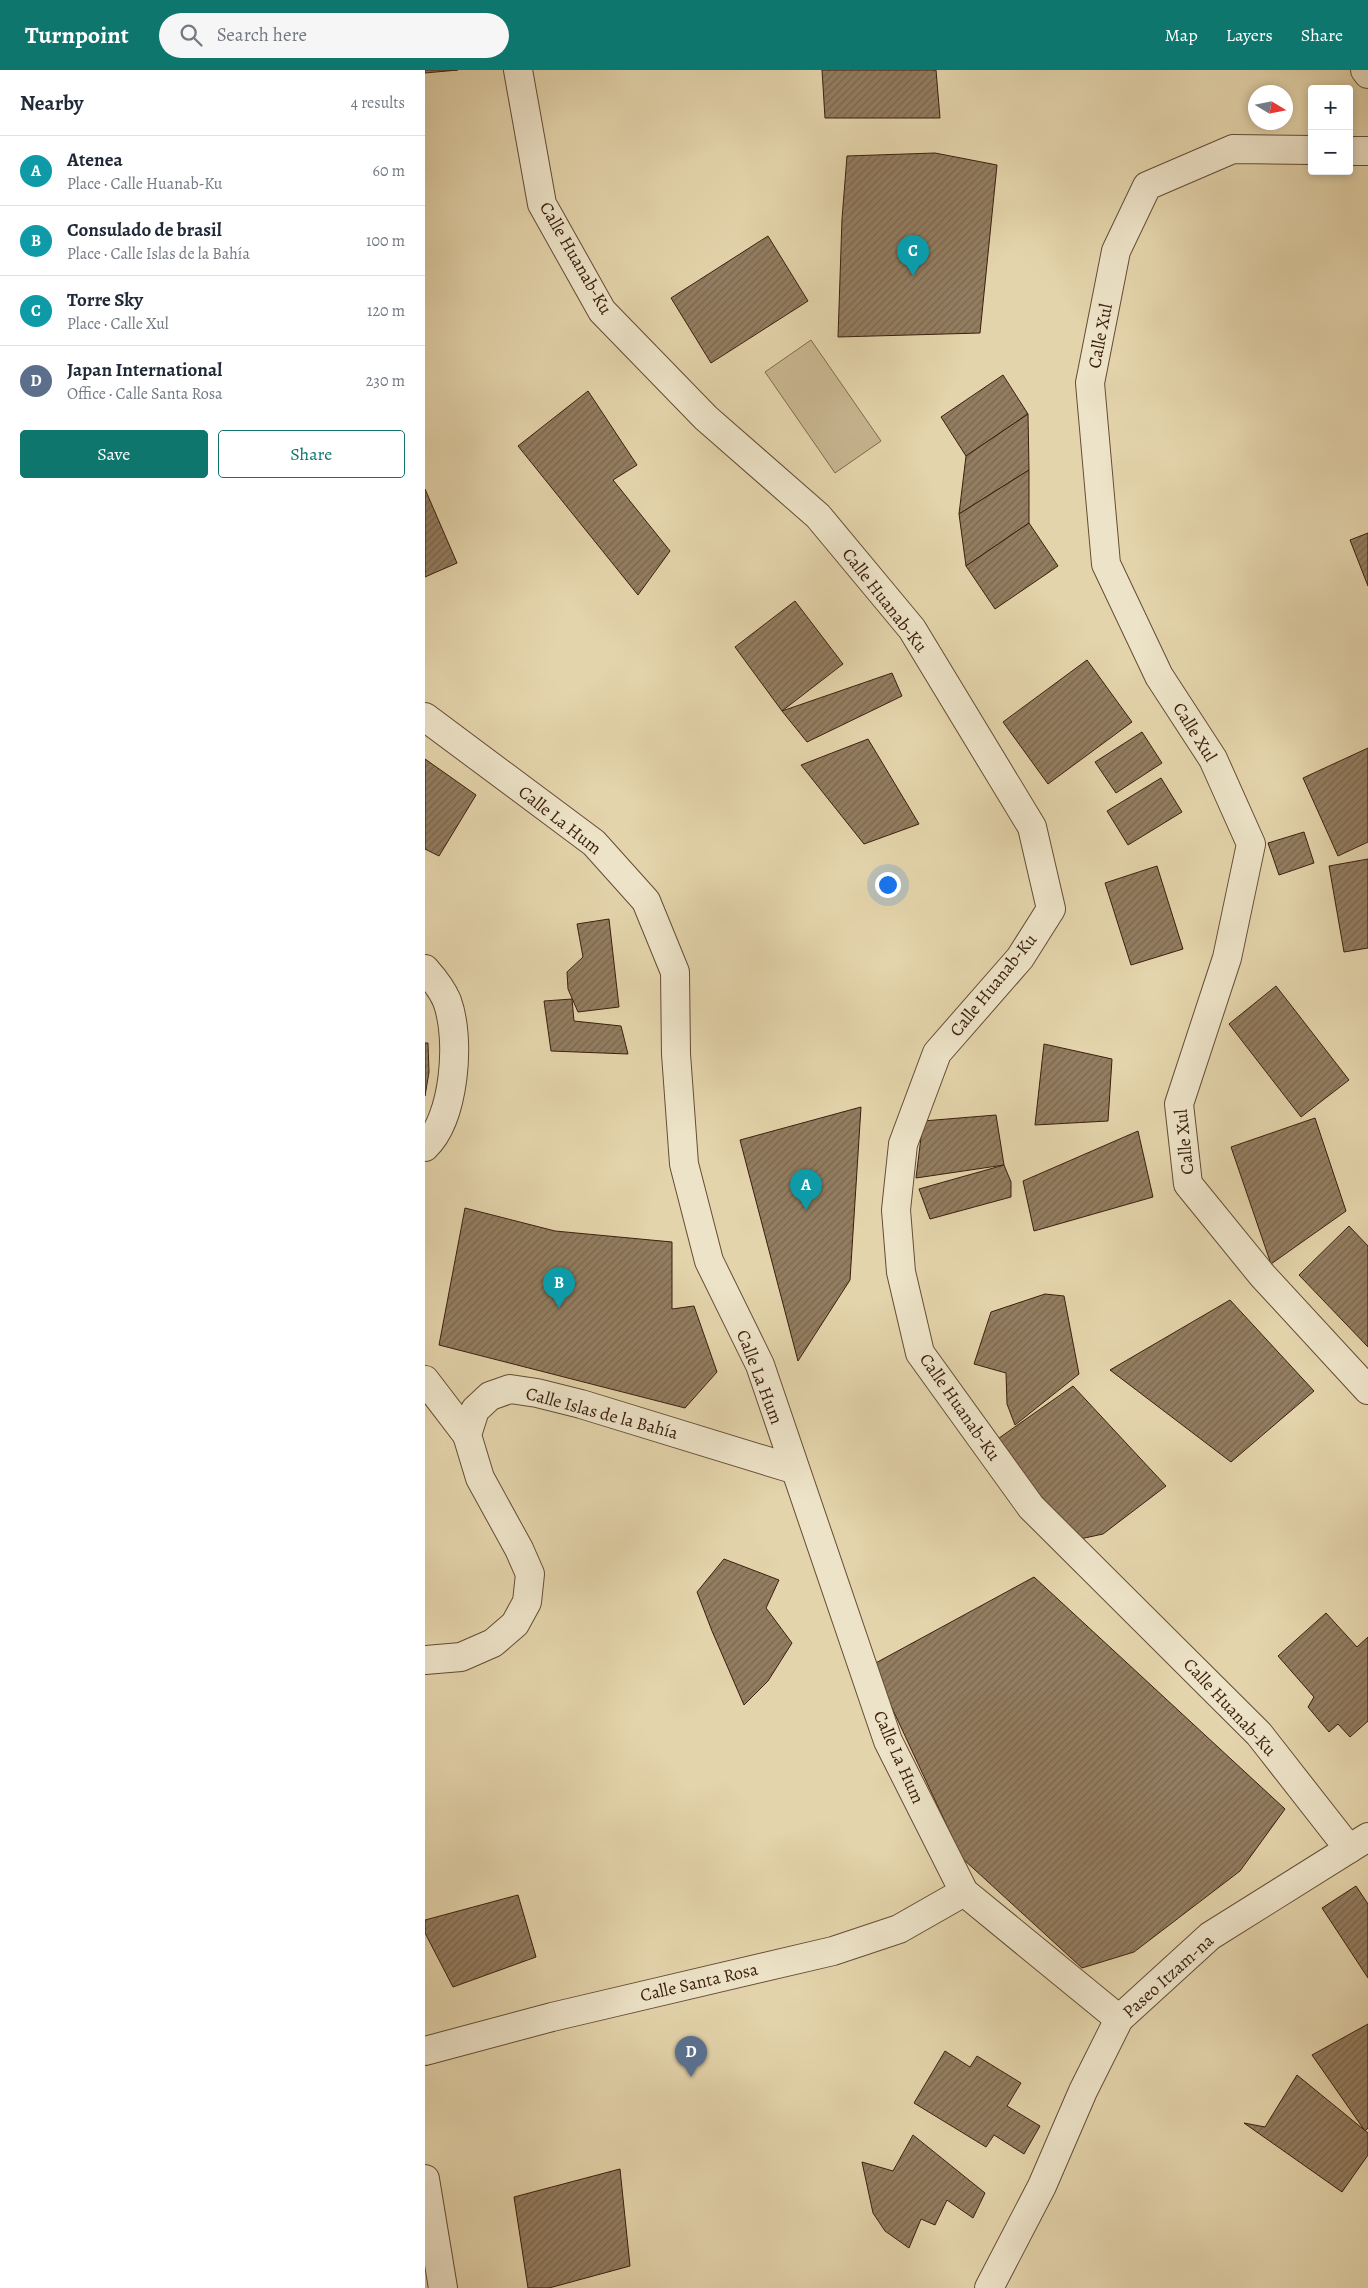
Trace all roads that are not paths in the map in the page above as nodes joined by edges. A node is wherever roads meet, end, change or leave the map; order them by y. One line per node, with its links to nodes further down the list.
1 (518, 70): 15 (street, Calle Huanab-Ku)
2 (1365, 70): 3 (street)
3 (1368, 74)
4 (1308, 150): 11 (street, Calle Xul)
5 (1353, 151): 6 (street)
6 (1368, 151)
7 (425, 717): 13 (street, Calle La Hum)
8 (425, 969): 9 (street)
9 (425, 1147)
10 (425, 1380): 12 (street)
11 (1368, 1390)
12 (467, 1435): 13 (street, Calle Islas de la Bahía); 14 (street)
13 (793, 1469): 16 (street, Calle La Hum)
14 (425, 1660)
15 (1358, 1843): 17 (street, Paseo Itzam-na)
16 (964, 1892): 17 (street, Calle La Hum); 18 (street, Calle Santa Rosa)
17 (1119, 2019): 21 (street, Paseo Itzam-na)
18 (425, 2051)
19 (425, 2179): 20 (street)
20 (443, 2288)
21 (989, 2288)

